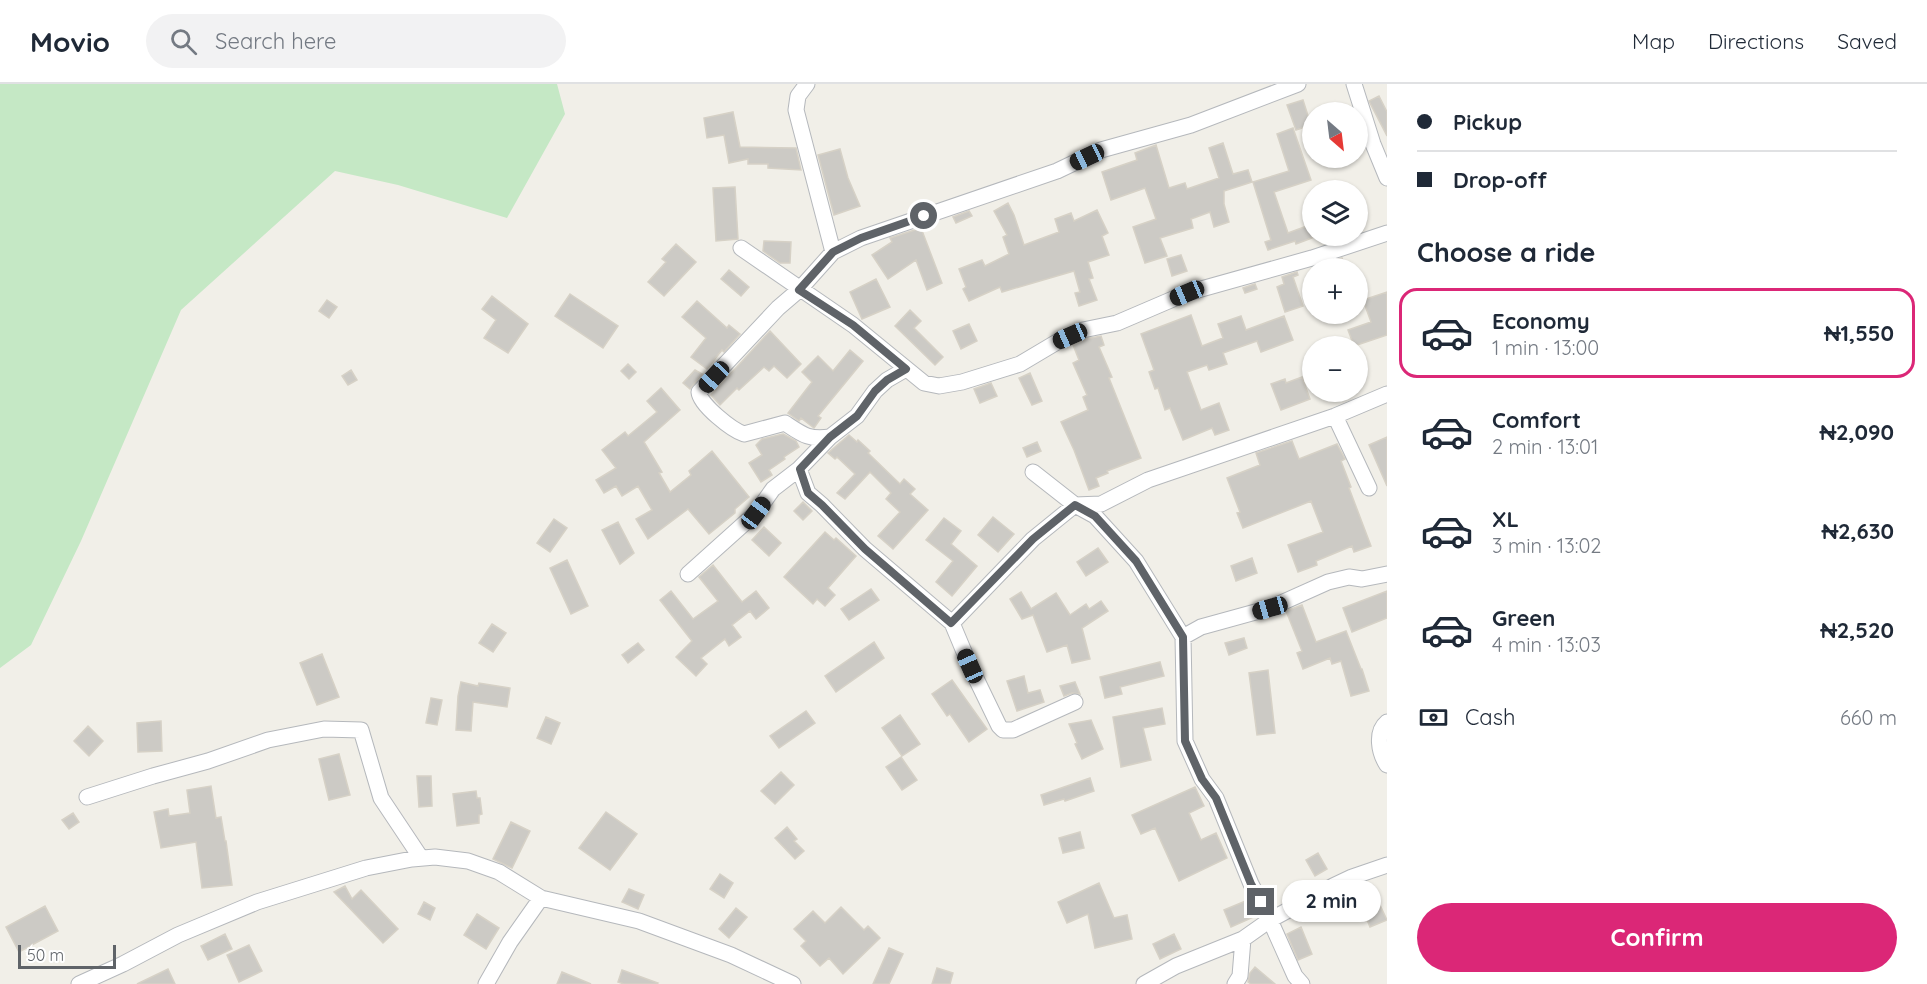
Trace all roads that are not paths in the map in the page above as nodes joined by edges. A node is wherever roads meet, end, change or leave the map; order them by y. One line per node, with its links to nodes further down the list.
1 (1298, 84): 7 (street)
2 (1354, 84): 4 (street)
3 (800, 88): 7 (street)
4 (1387, 178)
5 (1387, 233): 9 (street)
6 (741, 248): 8 (street)
7 (833, 252): 8 (street)
8 (799, 290): 9 (street); 12 (street)
9 (906, 369): 12 (street)
10 (1387, 394): 11 (street)
11 (1335, 416): 16 (street); 18 (street)
12 (830, 437): 13 (street)
13 (800, 469): 15 (street); 17 (street)
14 (1033, 472): 18 (street)
15 (782, 482): 17 (street); 19 (street)
16 (1369, 488)
17 (808, 493): 21 (street)
18 (1075, 505): 21 (street); 22 (street)
19 (688, 574)
20 (1387, 574): 22 (street)
21 (951, 623): 23 (street)
22 (1183, 637): 30 (street)
23 (1075, 702)
24 (1387, 723): 25 (street)
25 (1387, 765)
26 (87, 797): 27 (street)
27 (421, 858): 29 (street); 32 (street)
28 (1387, 865): 30 (street)
29 (542, 898): 33 (street); 34 (street)
30 (1270, 920): 31 (street); 37 (street)
31 (1243, 939): 35 (street); 36 (street)
32 (79, 984)
33 (486, 984)
34 (793, 984)
35 (1144, 984)
36 (1235, 984)
37 (1302, 984)

